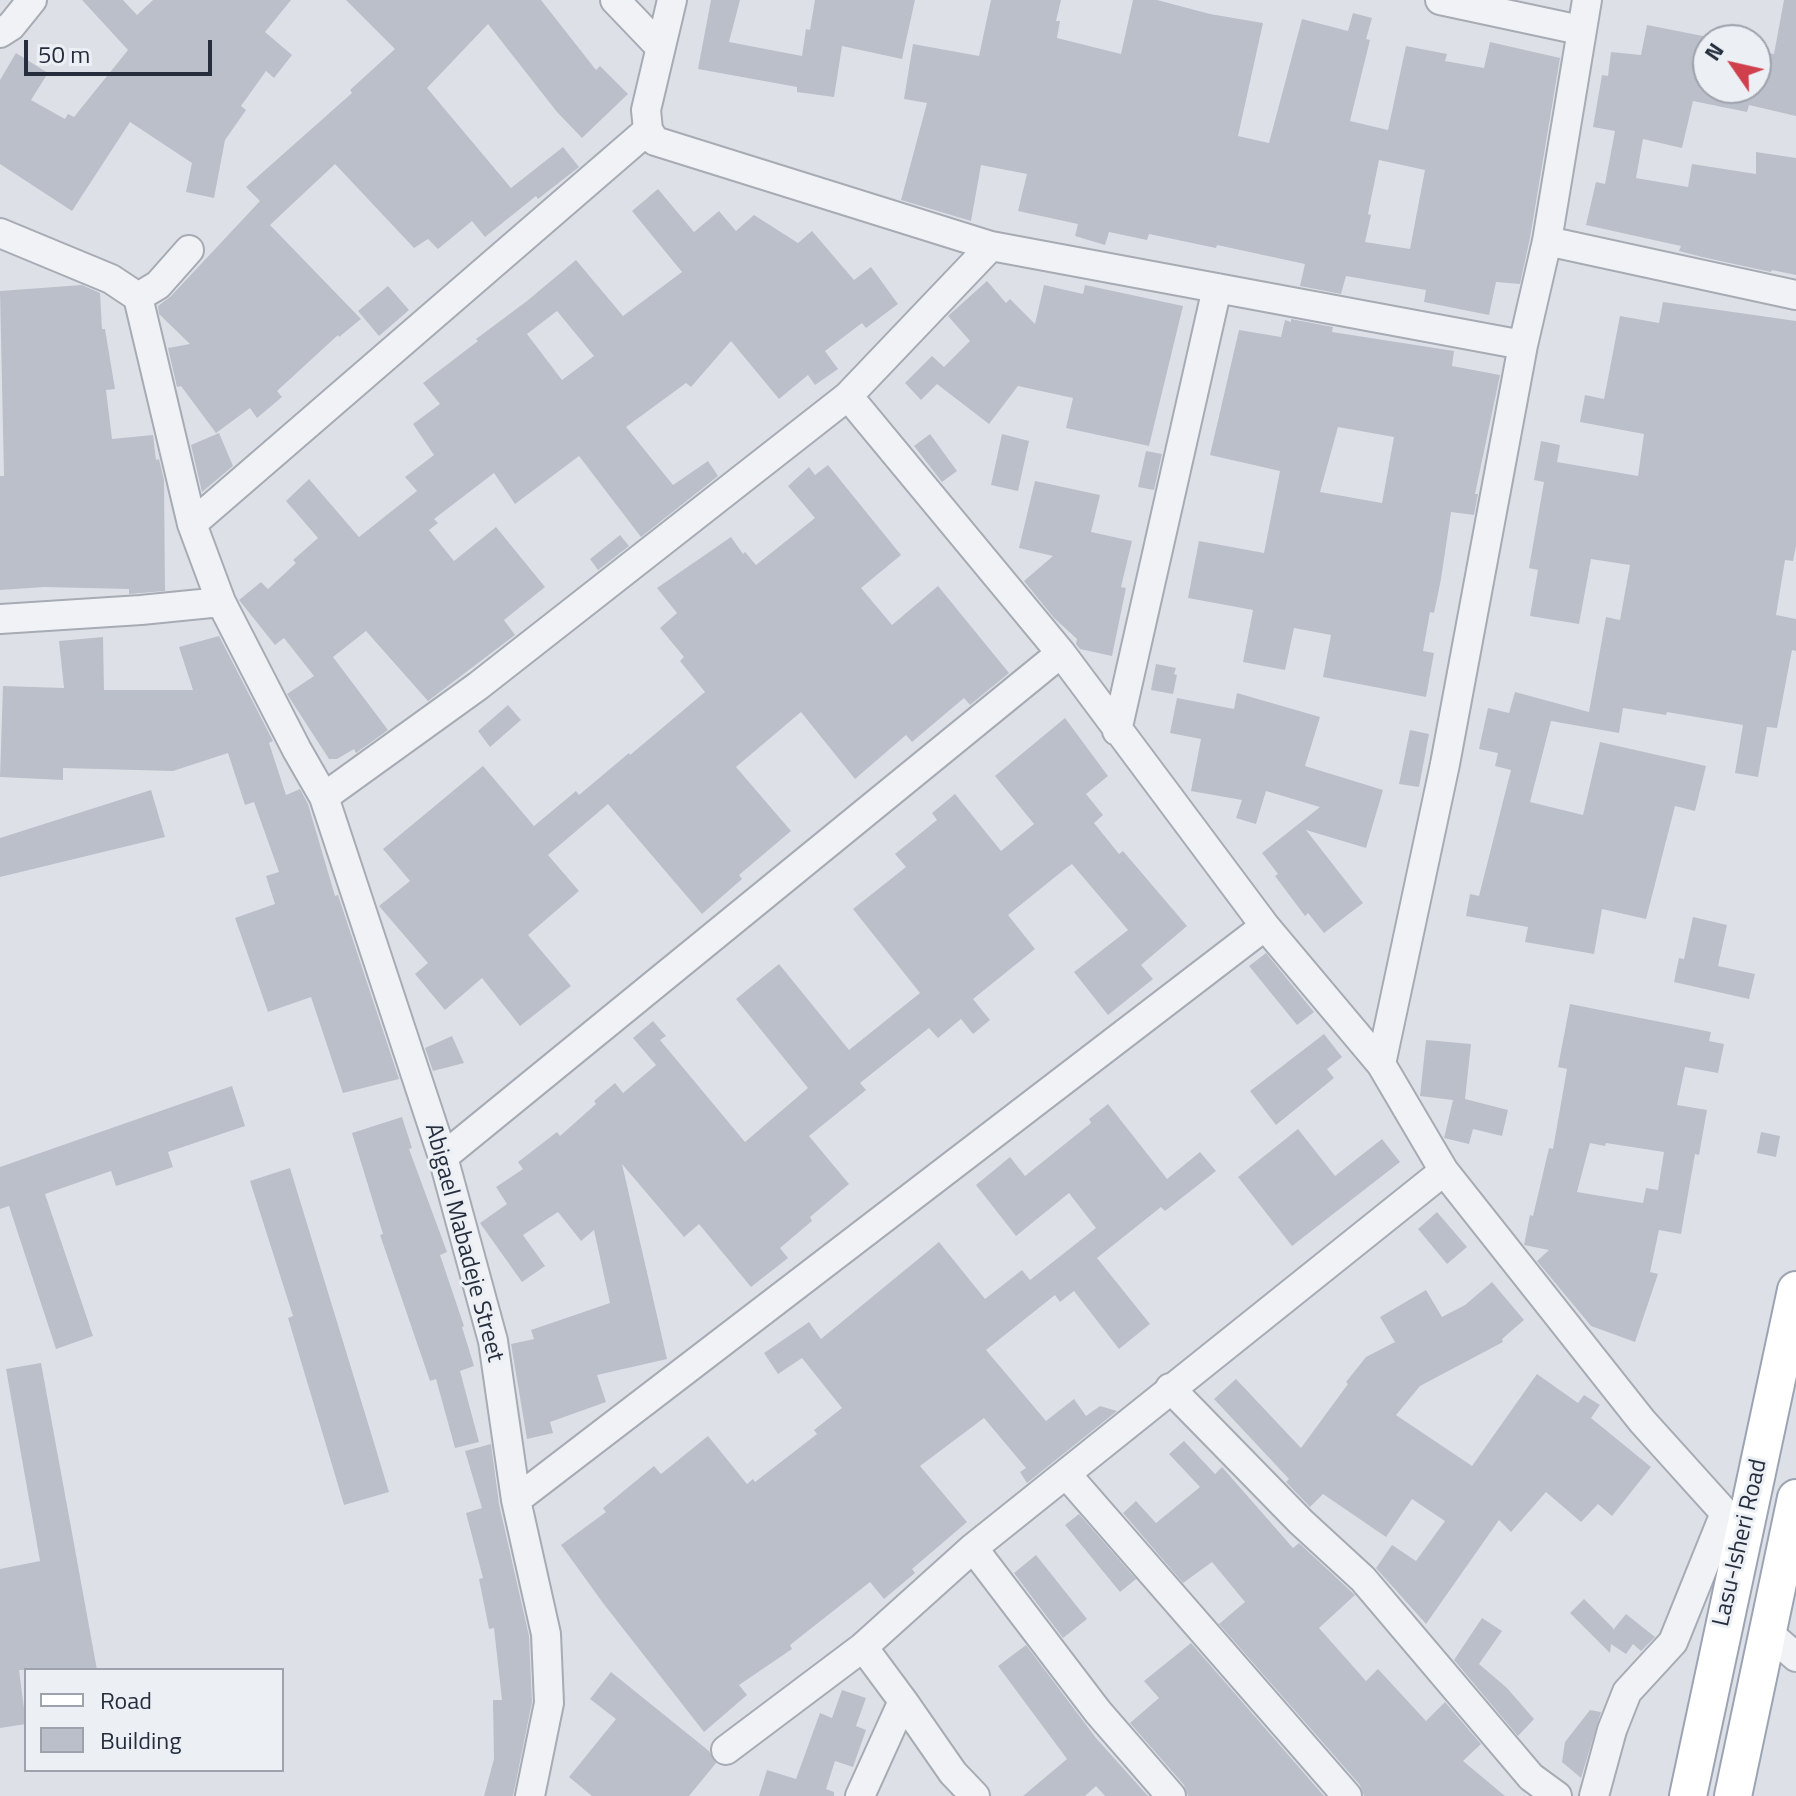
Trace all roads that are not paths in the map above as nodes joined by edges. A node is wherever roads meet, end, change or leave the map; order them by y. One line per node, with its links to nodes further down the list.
1 (32, 0): 7 (street)
2 (615, 0): 8 (street)
3 (672, 0): 8 (street)
4 (1440, 0): 6 (street)
5 (1587, 0): 6 (street)
6 (1580, 30): 11 (street)
7 (0, 33)
8 (659, 46): 9 (street)
9 (648, 130): 12 (street); 19 (street)
10 (0, 233): 16 (street)
11 (1547, 241): 15 (street); 17 (street)
12 (991, 246): 14 (street); 18 (street)
13 (189, 250): 16 (street)
14 (1217, 288): 17 (street); 23 (street)
15 (1796, 295)
16 (138, 297): 19 (street, Abigael Mabadeje Street)
17 (1523, 345): 26 (street)
18 (848, 396): 22 (street); 24 (street)
19 (192, 524): 20 (street, Abigael Mabadeje Street)
20 (221, 602): 21 (street); 24 (street, Abigael Mabadeje Street)
21 (0, 619)
22 (1061, 653): 23 (street); 27 (street)
23 (1117, 731): 25 (street)
24 (324, 797): 27 (street, Abigael Mabadeje Street)
25 (1265, 926): 26 (street); 33 (street)
26 (1381, 1064): 28 (street)
27 (443, 1157): 33 (street, Abigael Mabadeje Street)
28 (1444, 1171): 30 (street); 34 (street)
29 (1796, 1290): 34 (main road, Lasu-Isheri Road)
30 (1170, 1388): 31 (street); 46 (street)
31 (1067, 1475): 35 (street); 45 (street)
32 (1796, 1498): 36 (main road, Lasu-Isheri Road)
33 (516, 1500): 41 (street, Abigael Mabadeje Street)
34 (1736, 1519): 47 (street); 48 (main road, Lasu-Isheri Road)
35 (973, 1548): 37 (street); 44 (street)
36 (1766, 1631): 38 (street); 49 (main road, Lasu-Isheri Road)
37 (863, 1647): 39 (street); 40 (street)
38 (1796, 1657)
39 (903, 1701): 42 (street); 43 (street)
40 (726, 1750)
41 (530, 1796)
42 (860, 1796)
43 (975, 1796)
44 (1171, 1796)
45 (1347, 1796)
46 (1557, 1796)
47 (1594, 1796)
48 (1688, 1796)
49 (1733, 1796)

